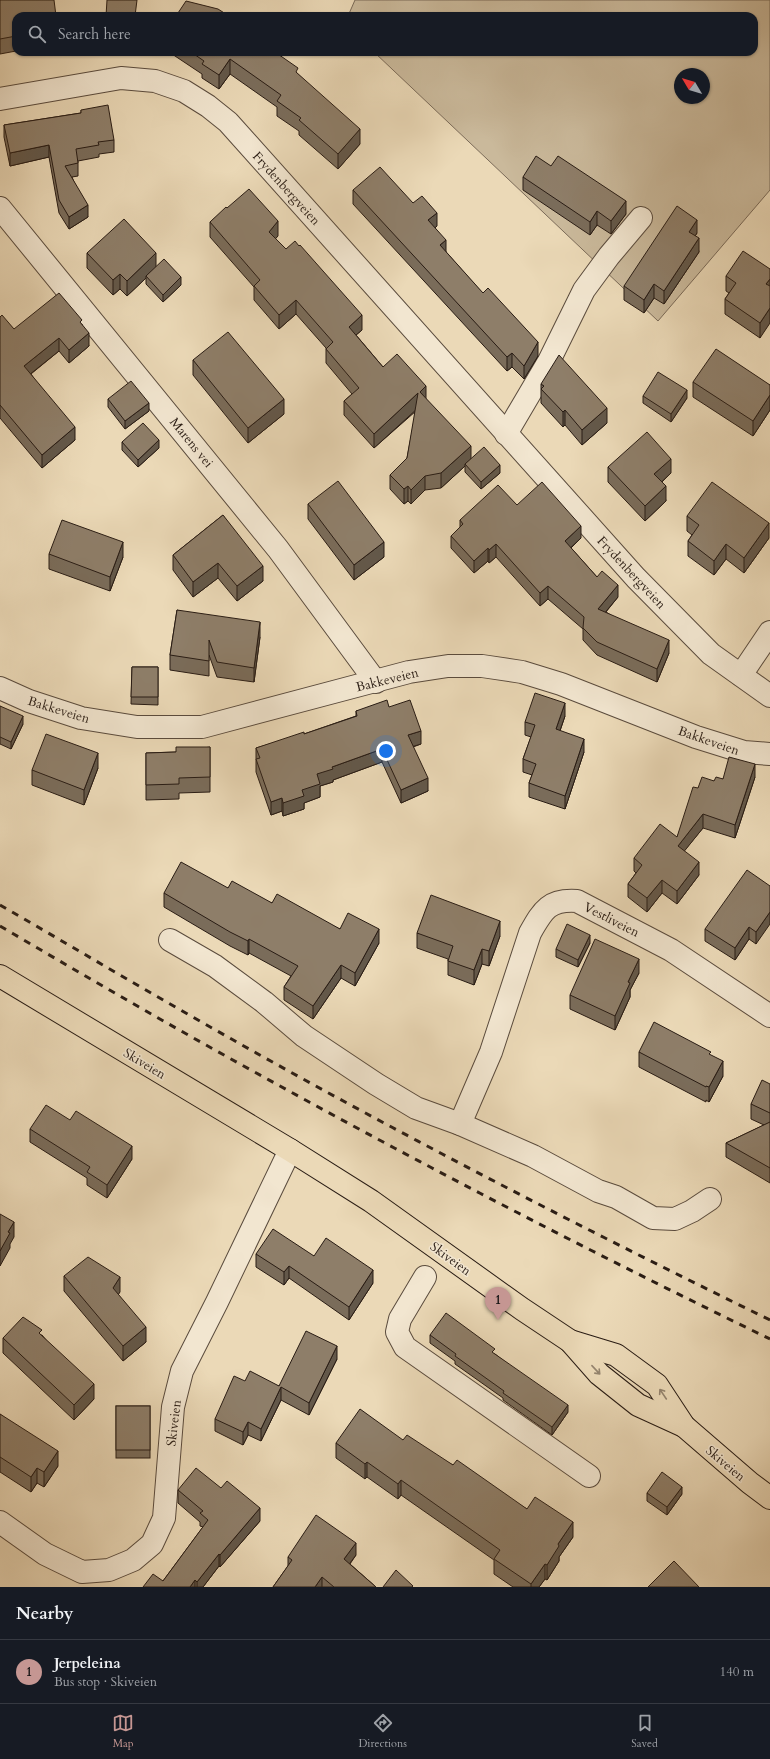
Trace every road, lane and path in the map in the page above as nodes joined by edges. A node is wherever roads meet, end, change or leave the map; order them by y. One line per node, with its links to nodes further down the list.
1 (0, 99): 4 (street, Frydenbergveien)
2 (0, 208): 7 (street, Marens vei)
3 (641, 218): 4 (street)
4 (506, 434): 6 (street, Frydenbergveien)
5 (770, 632): 6 (street)
6 (741, 675): 9 (street, Frydenbergveien)
7 (376, 682): 8 (street, Bakkeveien); 10 (street, Bakkeveien)
8 (0, 688)
9 (770, 696)
10 (770, 754)
11 (170, 940): 14 (street)
12 (0, 976): 15 (main road, Skiveien)
13 (770, 1016): 14 (street, Vestliveien)
14 (460, 1124): 16 (street)
15 (290, 1150): 19 (main road, Skiveien); 20 (street, Skiveien)
16 (710, 1199)
17 (425, 1277): 18 (street)
18 (589, 1476)
19 (770, 1498)
20 (0, 1522)

